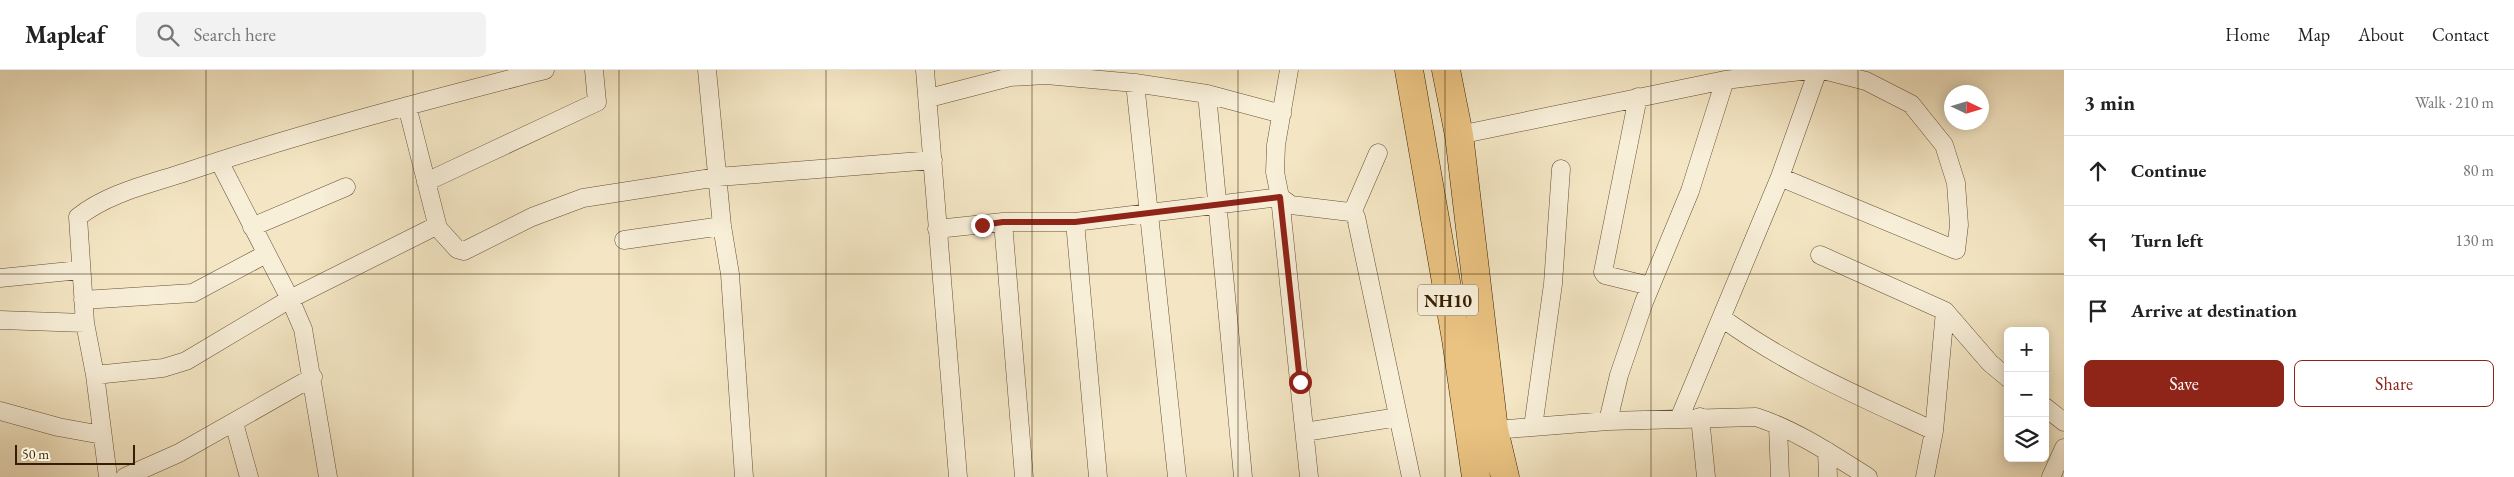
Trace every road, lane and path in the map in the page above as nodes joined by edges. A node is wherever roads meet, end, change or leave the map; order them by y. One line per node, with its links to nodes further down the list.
1 (545, 70): 16 (street)
2 (594, 70): 25 (street)
3 (707, 70): 24 (street)
4 (925, 70): 15 (street)
5 (1289, 70): 17 (street)
6 (1408, 70): 80 (highway, NH10)
7 (1446, 70): 18 (highway)
8 (1810, 70): 11 (street)
9 (1818, 70): 23 (street)
10 (1823, 70): 23 (street)
11 (1725, 80): 14 (street); 42 (street)
12 (1135, 83): 13 (street); 15 (street); 29 (street)
13 (1207, 94): 17 (street); 28 (street)
14 (1638, 97): 18 (street); 42 (street)
15 (929, 98): 20 (street)
16 (407, 106): 21 (street); 25 (street)
17 (1282, 114): 27 (street)
18 (1459, 135): 62 (highway)
19 (1378, 153): 30 (street)
20 (933, 160): 24 (street); 36 (street)
21 (219, 161): 34 (street); 40 (street)
22 (1561, 169): 61 (street)
23 (1780, 177): 46 (street)
24 (718, 178): 33 (street); 35 (street)
25 (426, 182): 35 (street)
26 (346, 188): 34 (street)
27 (1280, 197): 28 (street); 30 (street); 64 (street)
28 (1218, 203): 29 (street); 77 (street)
29 (1150, 212): 32 (street); 76 (street)
30 (1352, 213): 54 (street)
31 (1003, 222): 32 (street); 36 (street); 74 (street)
32 (1075, 222): 75 (street)
33 (722, 226): 37 (street); 72 (street)
34 (252, 227): 38 (street)
35 (438, 228): 43 (street)
36 (937, 229): 73 (street)
37 (624, 240)
38 (266, 254): 43 (street); 44 (street)
39 (1820, 255): 45 (street)
40 (80, 270): 41 (street); 44 (street)
41 (0, 278)
42 (1650, 286): 57 (street)
43 (290, 299): 49 (street); 51 (street)
44 (83, 300): 48 (street)
45 (1945, 310): 50 (street); 63 (street)
46 (1722, 318): 56 (street); 63 (street)
47 (0, 320): 48 (street)
48 (85, 323): 49 (street)
49 (95, 375): 65 (street)
50 (2004, 375)
51 (313, 377): 59 (street); 71 (street)
52 (2049, 410): 58 (street)
53 (0, 411): 65 (street)
54 (1398, 417): 64 (street); 79 (street)
55 (1700, 417): 56 (street); 60 (street); 82 (street)
56 (1679, 419): 57 (street)
57 (1608, 421): 61 (street)
58 (2064, 422)
59 (234, 423): 69 (street); 70 (street)
60 (1778, 426): 67 (street); 83 (street)
61 (1533, 427): 62 (street)
62 (1494, 430): 81 (highway)
63 (1934, 431): 86 (street)
64 (1305, 432): 78 (street)
65 (102, 436): 68 (street)
66 (2064, 448): 87 (street)
67 (1827, 451): 84 (street); 85 (street)
68 (108, 477)
69 (125, 477)
70 (249, 477)
71 (328, 477)
72 (744, 477)
73 (958, 477)
74 (1024, 477)
75 (1098, 477)
76 (1177, 477)
77 (1243, 477)
78 (1309, 477)
79 (1411, 477)
80 (1476, 477)
81 (1505, 477)
82 (1706, 477)
83 (1780, 477)
84 (1828, 477)
85 (1868, 477)
86 (1925, 477)
87 (2051, 477)

